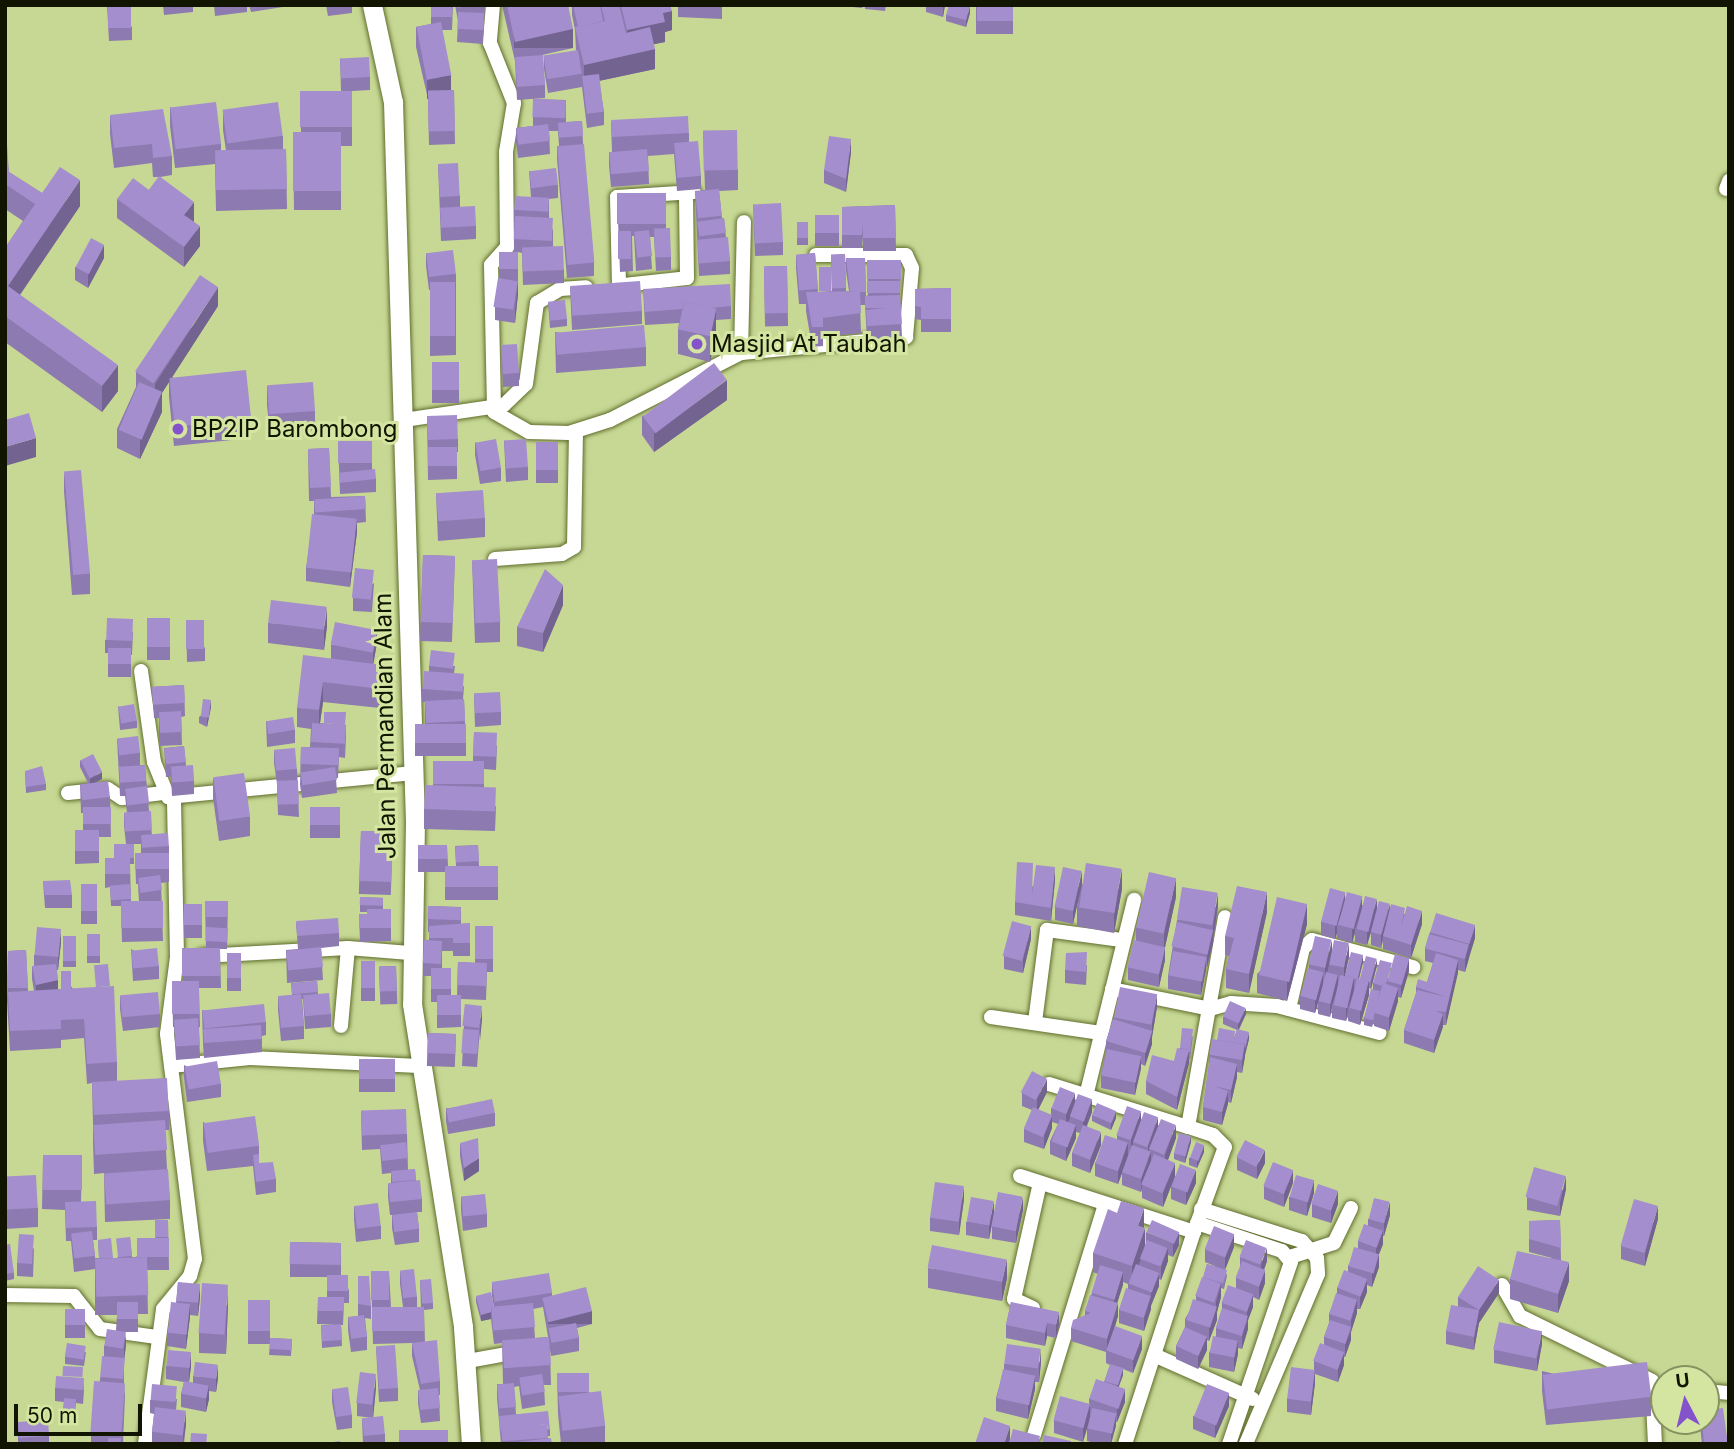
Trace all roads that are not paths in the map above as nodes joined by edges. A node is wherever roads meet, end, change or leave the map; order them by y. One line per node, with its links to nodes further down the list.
1 (372, 5): 10 (main road, Jalan Permandian Alam)
2 (493, 5): 9 (street)
3 (702, 191): 4 (street)
4 (686, 193): 7 (street); 7 (street)
5 (744, 222): 8 (street)
6 (816, 255): 8 (street)
7 (620, 285): 9 (street)
8 (741, 353): 11 (street)
9 (494, 412): 10 (street); 11 (street)
10 (404, 419): 14 (main road, Jalan Permandian Alam)
11 (576, 431): 12 (street)
12 (495, 559)
13 (141, 671): 16 (street)
14 (411, 773): 16 (street); 21 (main road, Jalan Permandian Alam)
15 (68, 793): 16 (street)
16 (168, 795): 22 (street)
17 (1134, 900): 19 (street)
18 (1225, 917): 25 (street)
19 (1121, 940): 24 (street); 28 (street)
20 (348, 948): 21 (street); 22 (street); 29 (street)
21 (410, 953): 33 (main road, Jalan Permandian Alam)
22 (177, 957): 32 (street)
23 (1413, 967): 26 (street)
24 (1112, 989): 25 (street); 30 (street)
25 (1210, 1009): 26 (street); 36 (street)
26 (1289, 1009): 31 (street)
27 (991, 1017): 28 (street)
28 (1035, 1022): 30 (street)
29 (341, 1027)
30 (1101, 1033): 35 (street)
31 (1380, 1034)
32 (171, 1066): 33 (street); 47 (street)
33 (419, 1066): 50 (main road, Jalan Permandian Alam)
34 (1049, 1084): 35 (street)
35 (1087, 1092): 36 (street)
36 (1188, 1127): 41 (street)
37 (1020, 1176): 38 (street)
38 (1040, 1183): 39 (street); 46 (street)
39 (1105, 1204): 41 (street); 46 (street)
40 (1351, 1208): 42 (street)
41 (1197, 1221): 42 (street); 43 (street); 49 (street)
42 (1315, 1251): 43 (street); 53 (street)
43 (1290, 1257): 52 (street)
44 (1502, 1285): 51 (street)
45 (5, 1295): 47 (street)
46 (1068, 1318): 55 (street)
47 (156, 1337): 57 (street)
48 (533, 1349): 50 (street)
49 (1154, 1355): 52 (street); 59 (street)
50 (468, 1361): 58 (main road, Jalan Permandian Alam)
51 (1650, 1379)
52 (1246, 1395): 53 (street); 60 (street)
53 (1261, 1402): 61 (street)
54 (1012, 1430): 55 (street)
55 (1034, 1435): 56 (street)
56 (1056, 1441)
57 (145, 1444)
58 (471, 1444)
59 (1125, 1444)
60 (1229, 1444)
61 (1246, 1444)

